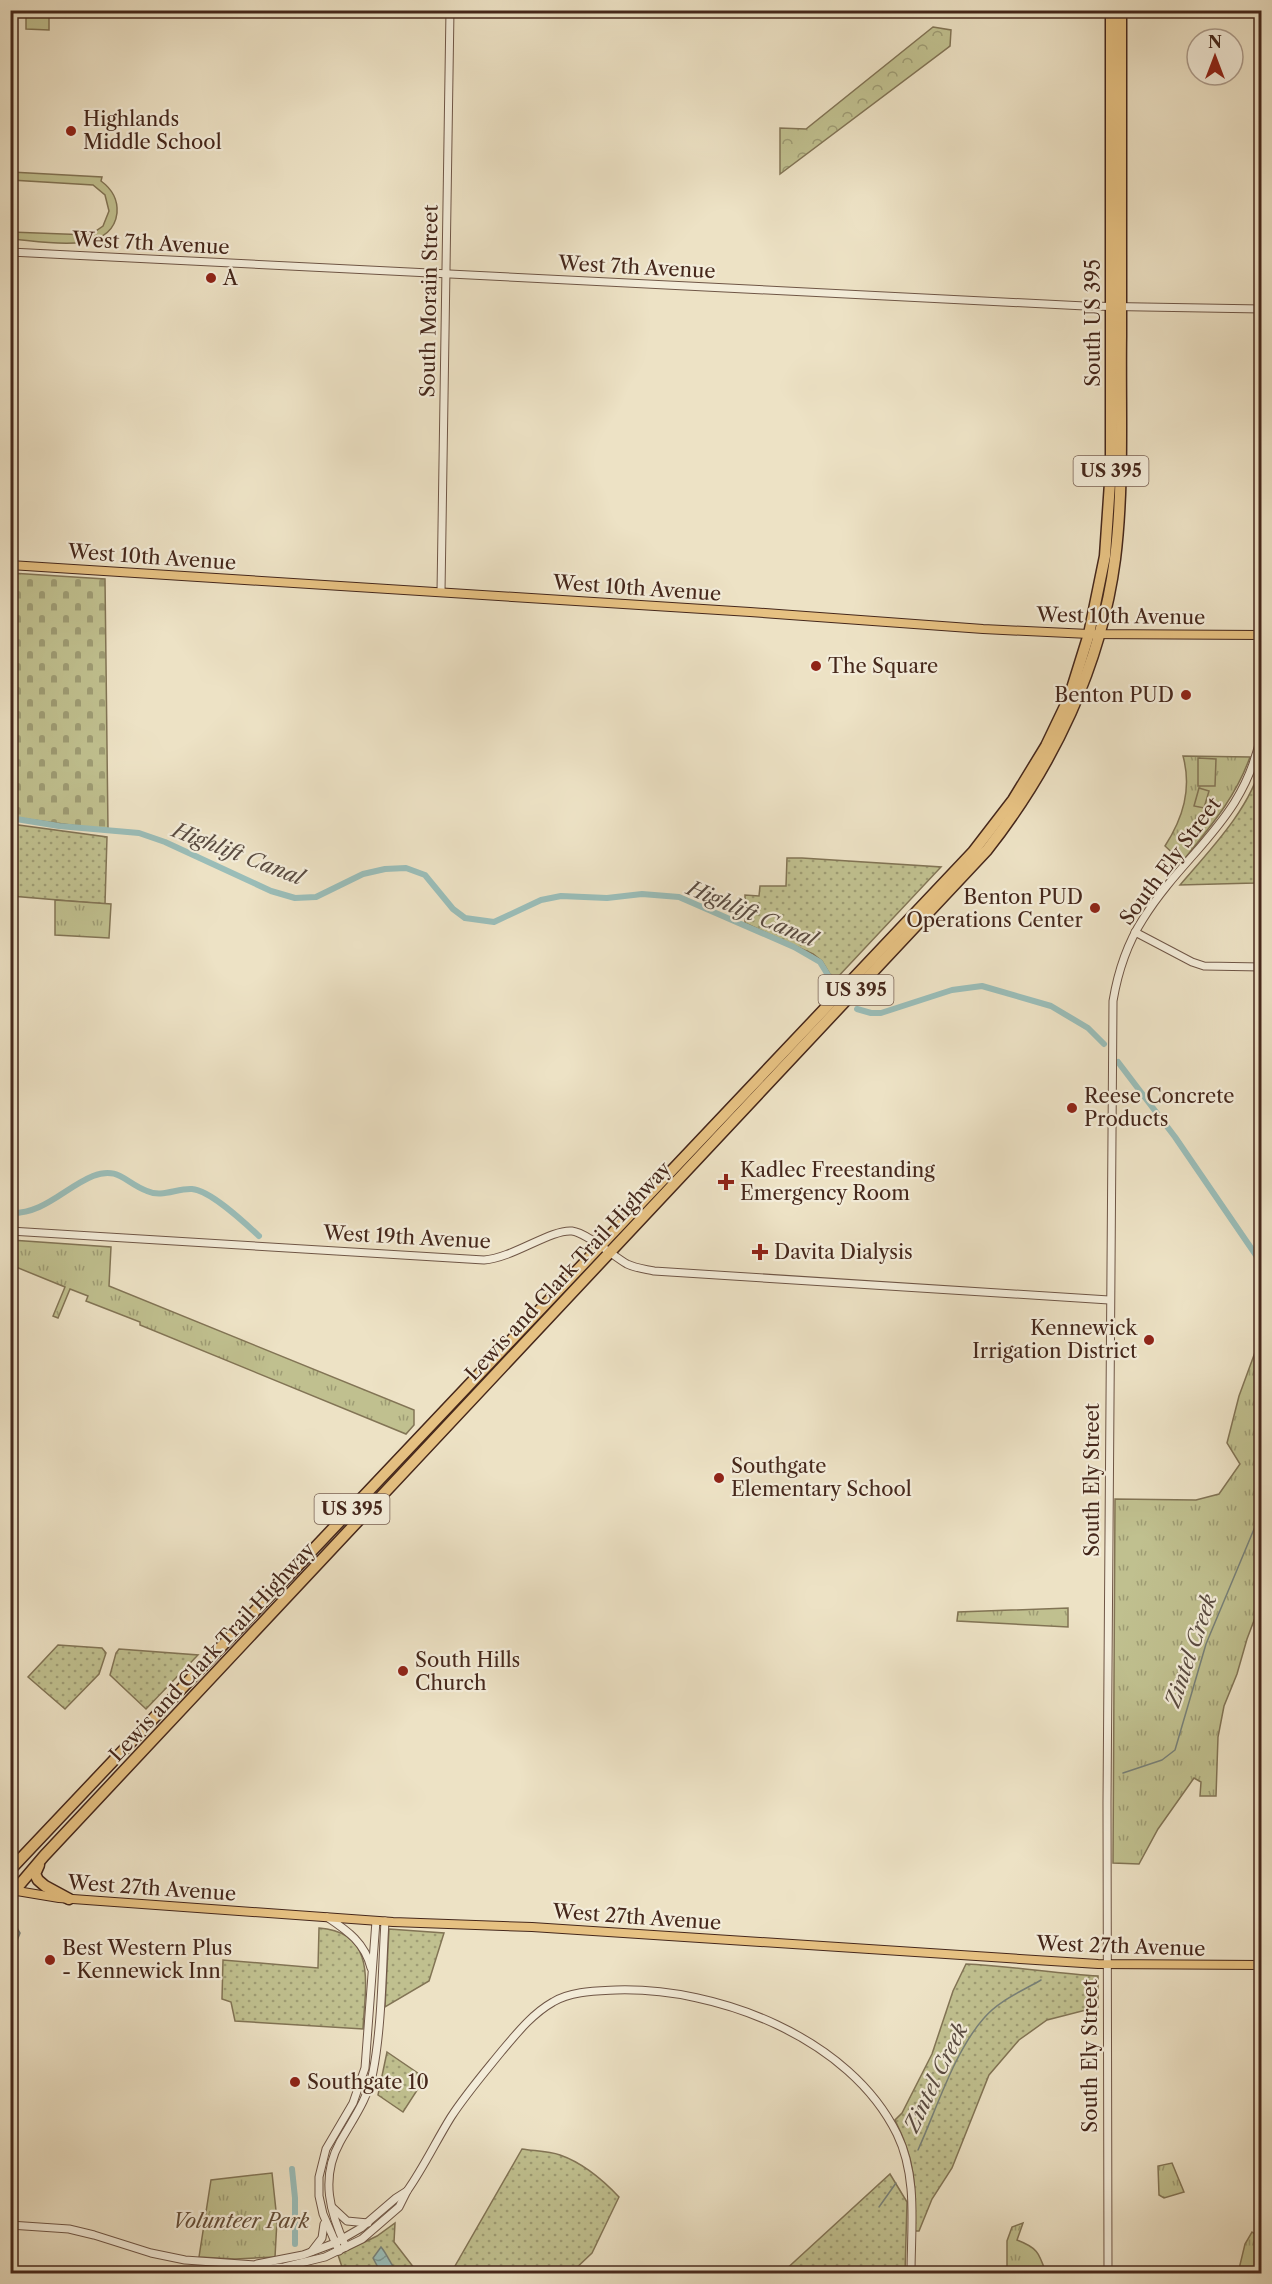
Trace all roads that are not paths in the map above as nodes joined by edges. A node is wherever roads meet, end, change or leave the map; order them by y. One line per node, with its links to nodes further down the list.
1 (450, 10): 5 (street, South Morain Street)
2 (1111, 10): 6 (highway, South US 395 / US 395)
3 (1122, 10): 6 (highway, South US 395 / US 395)
4 (10, 252): 5 (street, West 7th Avenue)
5 (446, 275): 6 (street, West 7th Avenue); 9 (street, South Morain Street)
6 (1116, 307): 7 (street, West 7th Avenue); 10 (highway, South US 395 / US 395)
7 (1262, 309)
8 (10, 565): 9 (main road, West 10th Avenue)
9 (441, 592): 10 (main road, West 10th Avenue)
10 (1094, 634): 11 (main road, West 10th Avenue); 16 (highway, Lewis and Clark Trail Highway / US 395)
11 (1262, 635)
12 (1262, 730): 13 (street, South Ely Street)
13 (1135, 932): 14 (street); 17 (street, South Ely Street)
14 (1262, 967)
15 (10, 1231): 16 (street, West 19th Avenue)
16 (605, 1251): 17 (street, West 19th Avenue); 18 (highway, Lewis and Clark Trail Highway / US 395); 19 (highway, Lewis and Clark Trail Highway / US 395)
17 (1109, 1300): 24 (street, South Ely Street)
18 (65, 1835): 20 (highway, Lewis and Clark Trail Highway / US 395); 21 (highway)
19 (10, 1870)
20 (12, 1892): 21 (main road, West 27th Avenue)
21 (69, 1899): 22 (main road, West 27th Avenue)
22 (327, 1917): 23 (main road, West 27th Avenue); 26 (street)
23 (381, 1921): 24 (main road, West 27th Avenue); 26 (street); 28 (street)
24 (1106, 1964): 25 (main road, West 27th Avenue); 39 (street, South Ely Street)
25 (1262, 1965)
26 (373, 1977): 27 (street)
27 (332, 2137): 28 (street); 31 (street)
28 (340, 2142): 30 (street)
29 (407, 2191): 32 (street); 35 (street); 38 (street)
30 (330, 2202): 32 (street); 34 (street)
31 (324, 2220): 34 (street); 36 (street)
32 (368, 2223): 34 (street)
33 (10, 2225): 37 (street)
34 (339, 2241): 35 (street); 36 (street)
35 (343, 2249): 37 (street)
36 (310, 2253): 37 (street)
37 (255, 2265)
38 (910, 2274)
39 (1108, 2274)

